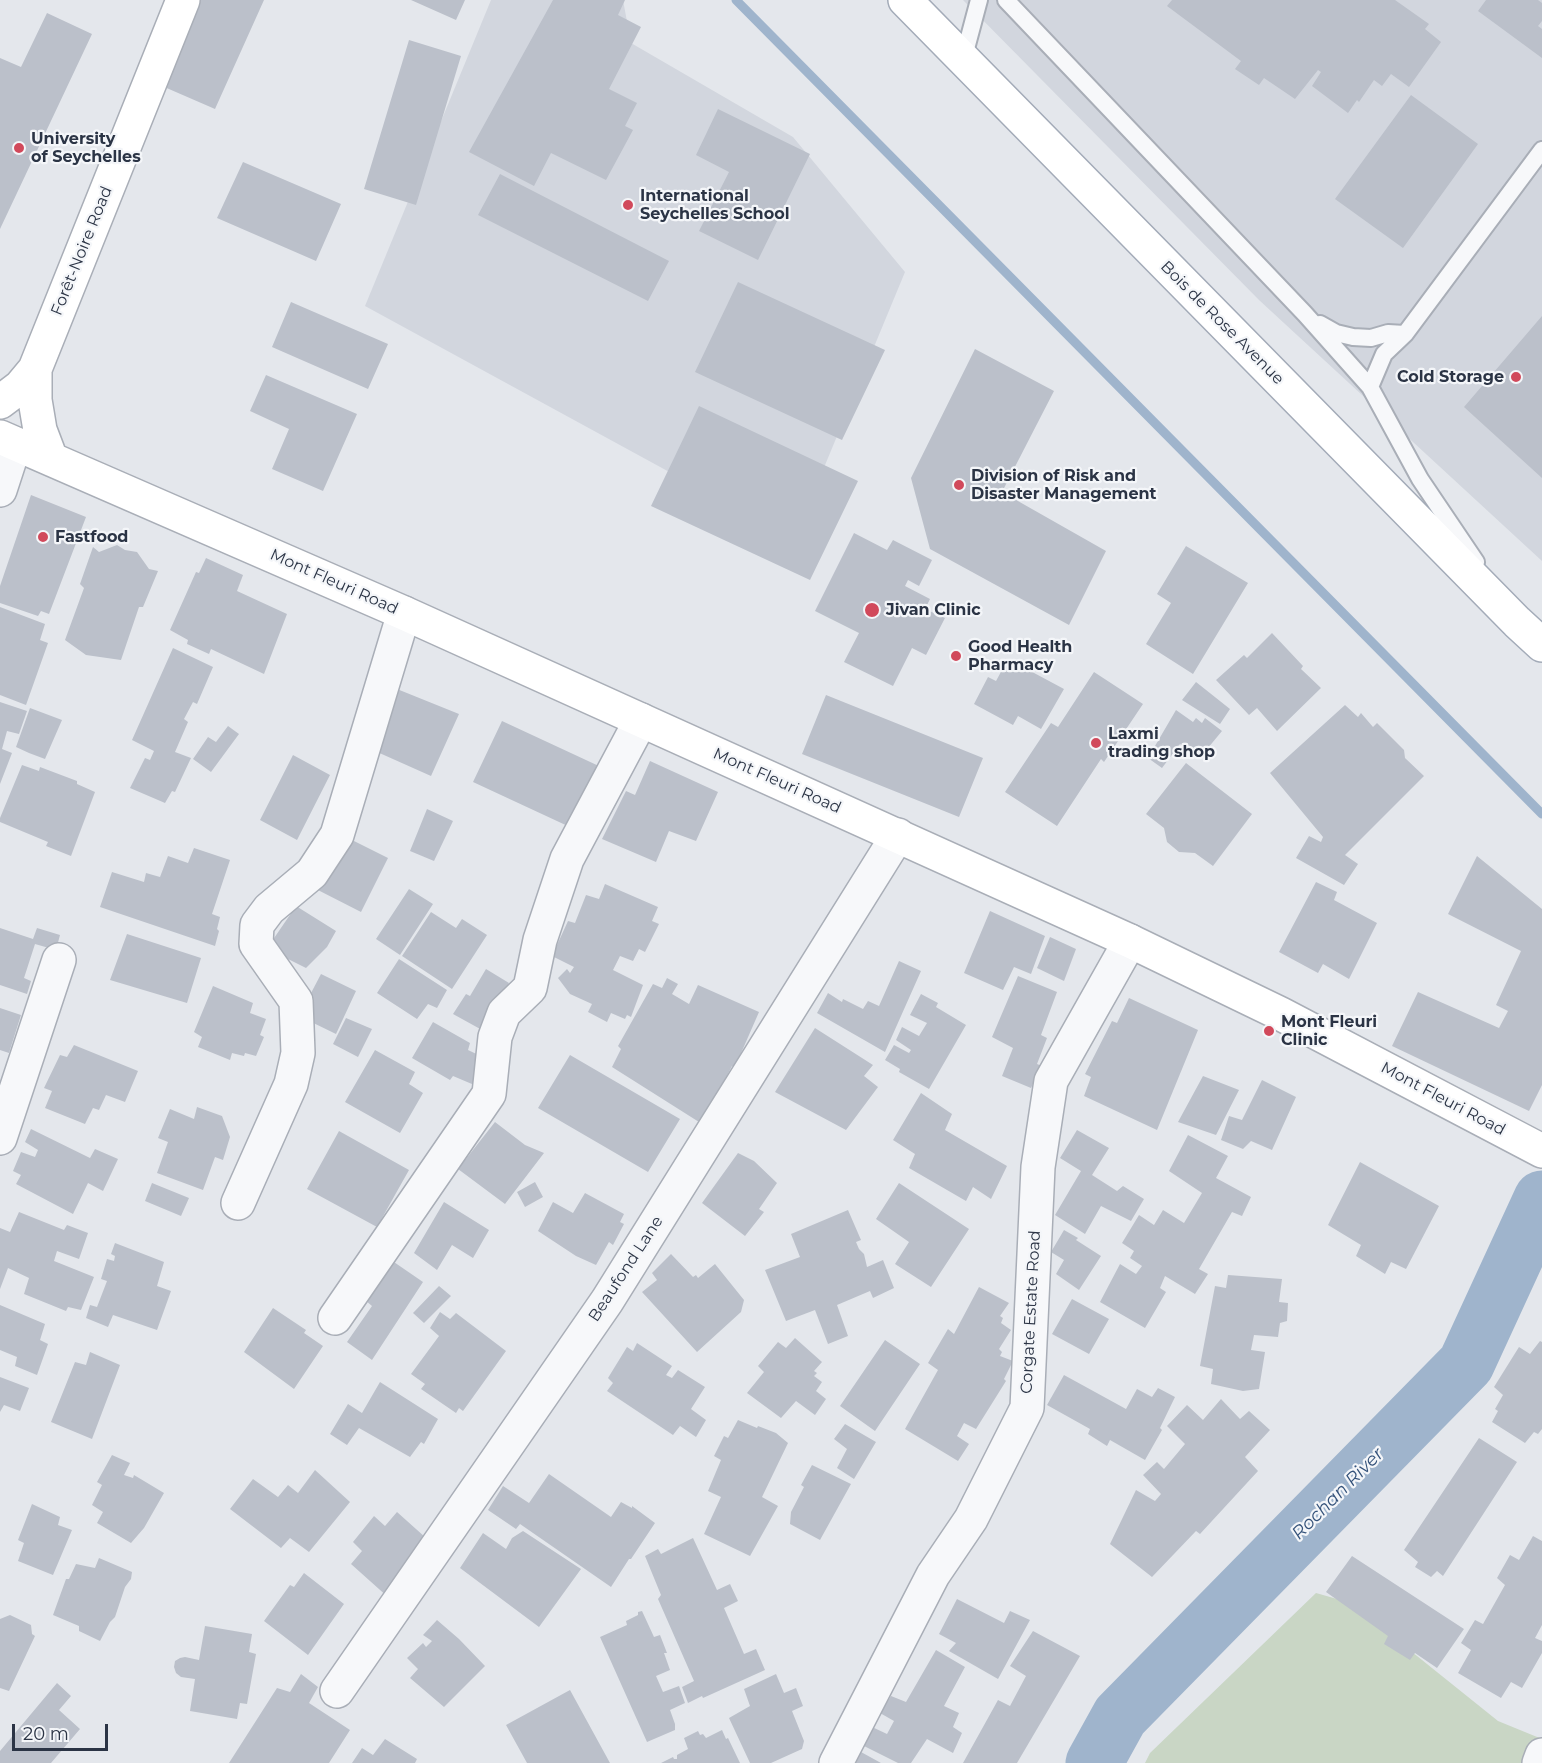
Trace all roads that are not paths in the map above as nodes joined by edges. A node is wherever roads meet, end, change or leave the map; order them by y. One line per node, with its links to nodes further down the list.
1 (183, 0): 9 (main road, Forêt-Noire Road)
2 (905, 0): 5 (main road, Bois de Rose Avenue)
3 (979, 0): 5 (lane)
4 (1006, 0): 7 (lane)
5 (963, 60): 16 (main road, Bois de Rose Avenue)
6 (1542, 150): 8 (lane)
7 (1305, 314): 8 (lane); 10 (lane)
8 (1405, 334): 10 (lane)
9 (35, 369): 11 (main road, Forêt-Noire Road); 13 (main road, Forêt-Noire Road)
10 (1370, 387): 16 (lane)
11 (0, 402)
12 (7, 440): 13 (main road, Mont Fleuri Road); 14 (street)
13 (51, 459): 15 (main road, Mont Fleuri Road)
14 (0, 490)
15 (404, 613): 18 (main road, Mont Fleuri Road); 24 (street)
16 (1517, 622): 17 (main road, Bois de Rose Avenue)
17 (1542, 645)
18 (641, 720): 19 (main road, Mont Fleuri Road); 25 (street)
19 (898, 835): 20 (main road, Mont Fleuri Road); 26 (street, Beaufond Lane)
20 (1130, 941): 23 (main road, Mont Fleuri Road); 28 (street, Corgate Estate Road)
21 (59, 960): 22 (street)
22 (0, 1138)
23 (1531, 1146)
24 (238, 1203)
25 (335, 1318)
26 (337, 1691)
27 (1542, 1755): 29 (street)
28 (836, 1763)
29 (1539, 1763)

